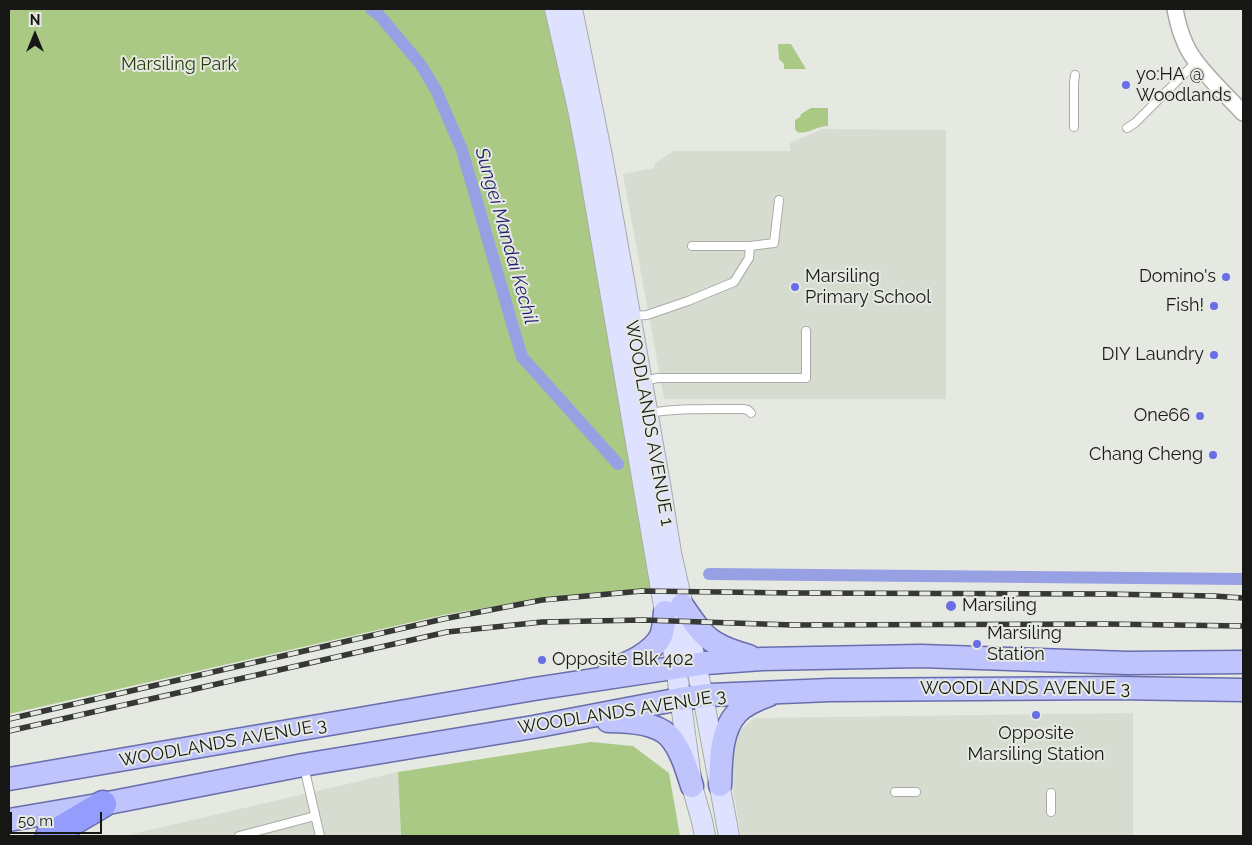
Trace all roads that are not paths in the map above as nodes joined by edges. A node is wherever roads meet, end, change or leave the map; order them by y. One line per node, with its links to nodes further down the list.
1 (555, 9): 16 (main road, WOODLANDS AVENUE 1)
2 (572, 9): 12 (main road, WOODLANDS AVENUE 1)
3 (1175, 9): 4 (street)
4 (1196, 62): 6 (street); 8 (lane)
5 (1075, 76): 7 (lane)
6 (1243, 113)
7 (1074, 127)
8 (1127, 128)
9 (779, 200): 11 (lane)
10 (692, 246): 11 (lane)
11 (750, 246): 12 (lane)
12 (630, 316): 14 (main road, WOODLANDS AVENUE 1)
13 (806, 332): 14 (lane)
14 (642, 381): 16 (main road, WOODLANDS AVENUE 1)
15 (751, 413): 16 (lane)
16 (640, 414): 17 (main road, WOODLANDS AVENUE 1)
17 (674, 609): 18 (main road); 20 (main road, WOODLANDS AVENUE 1); 21 (main road)
18 (762, 659): 19 (main road, WOODLANDS AVENUE 3); 20 (main road, WOODLANDS AVENUE 3)
19 (1242, 661)
20 (686, 666): 21 (main road, WOODLANDS AVENUE 3); 24 (main road, WOODLANDS AVENUE 1); 25 (main road, WOODLANDS AVENUE 1)
21 (565, 684): 28 (main road, WOODLANDS AVENUE 3)
22 (1243, 690): 23 (main road, WOODLANDS AVENUE 3)
23 (777, 692): 24 (main road, WOODLANDS AVENUE 3); 29 (main road)
24 (703, 696): 25 (main road, WOODLANDS AVENUE 3); 29 (main road, WOODLANDS AVENUE 1)
25 (680, 699): 26 (main road, WOODLANDS AVENUE 3); 30 (main road, WOODLANDS AVENUE 1)
26 (553, 723): 27 (main road, WOODLANDS AVENUE 3); 30 (main road)
27 (303, 765): 34 (main road, WOODLANDS AVENUE 3); 36 (lane)
28 (9, 780)
29 (720, 785): 42 (main road, WOODLANDS AVENUE 1)
30 (692, 786): 41 (main road, WOODLANDS AVENUE 1)
31 (894, 792): 32 (lane)
32 (916, 792)
33 (1051, 793): 35 (lane)
34 (103, 804): 37 (main road, WOODLANDS AVENUE 3); 38 (highway)
35 (1050, 812)
36 (315, 816): 39 (lane); 40 (lane)
37 (9, 820)
38 (49, 836)
39 (239, 836)
40 (320, 836)
41 (705, 836)
42 (729, 836)

